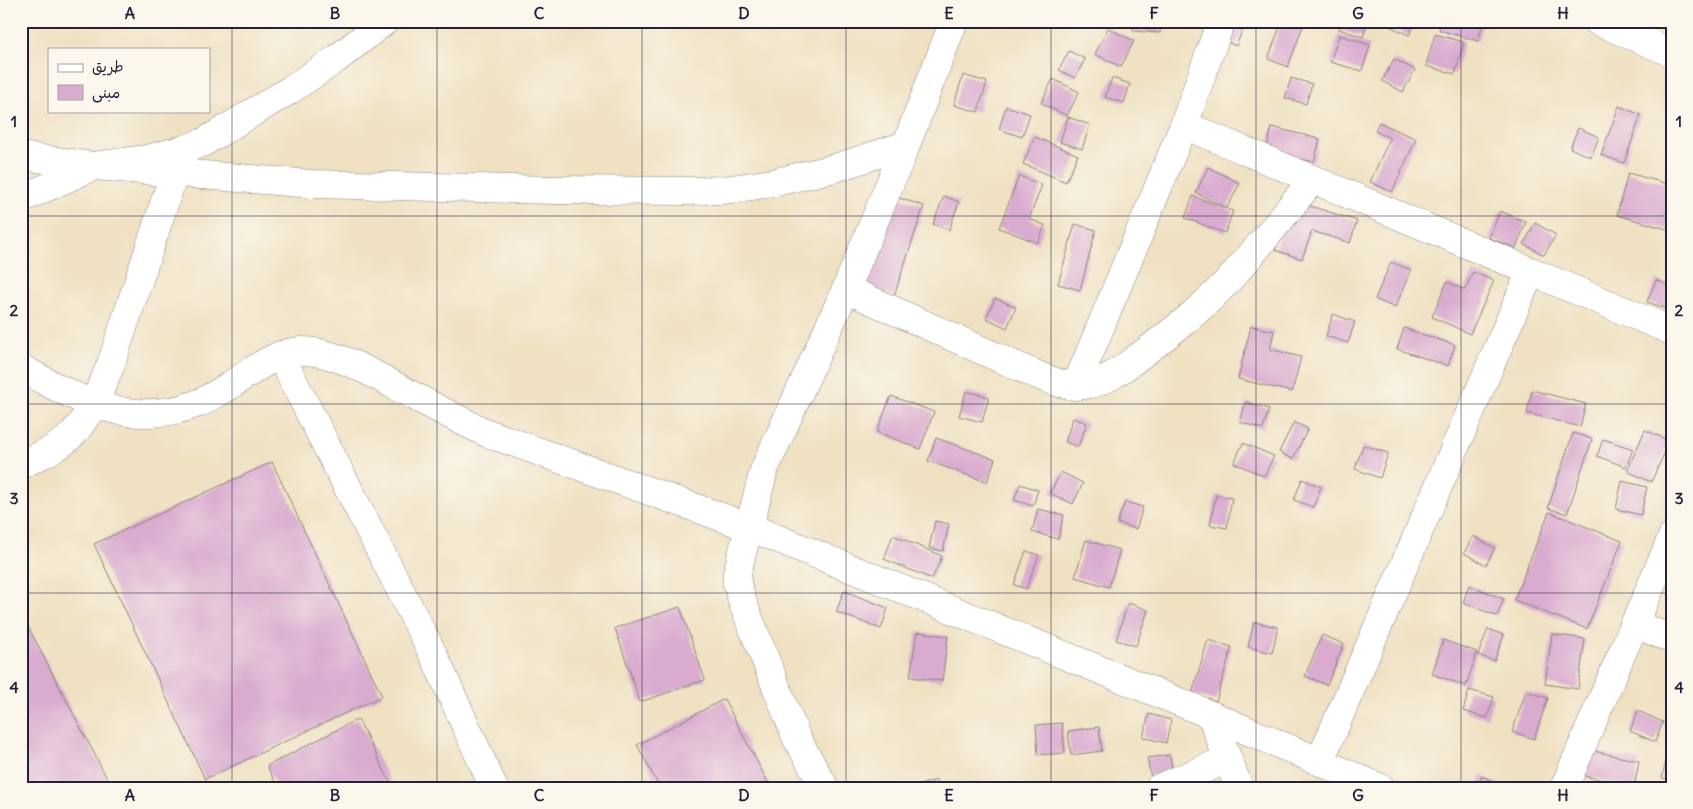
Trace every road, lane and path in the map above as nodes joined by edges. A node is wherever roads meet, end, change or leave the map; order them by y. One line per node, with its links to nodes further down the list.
1 (385, 21): 9 (street)
2 (954, 21): 7 (street)
3 (1221, 21): 6 (street)
4 (1597, 21): 5 (street)
5 (1672, 53)
6 (1184, 125): 11 (street); 18 (street)
7 (906, 145): 10 (street); 14 (street)
8 (21, 156): 9 (street)
9 (94, 166): 10 (street); 12 (street)
10 (174, 174): 19 (street)
11 (1313, 179): 13 (street); 18 (street)
12 (21, 200)
13 (1531, 272): 15 (street); 27 (street)
14 (846, 289): 18 (street); 21 (street)
15 (1672, 331)
16 (280, 355): 19 (street); 21 (street); 28 (street)
17 (21, 368): 19 (street)
18 (1076, 386)
19 (92, 404): 20 (street)
20 (21, 465)
21 (750, 527): 25 (street); 29 (street)
22 (1672, 537): 23 (street)
23 (1634, 624): 24 (street); 33 (street)
24 (1672, 639)
25 (1211, 715): 26 (street); 27 (street)
26 (1228, 759): 30 (street); 31 (street)
27 (1320, 761): 32 (street)
28 (494, 788)
29 (825, 788)
30 (1159, 788)
31 (1239, 788)
32 (1381, 788)
33 (1564, 788)

